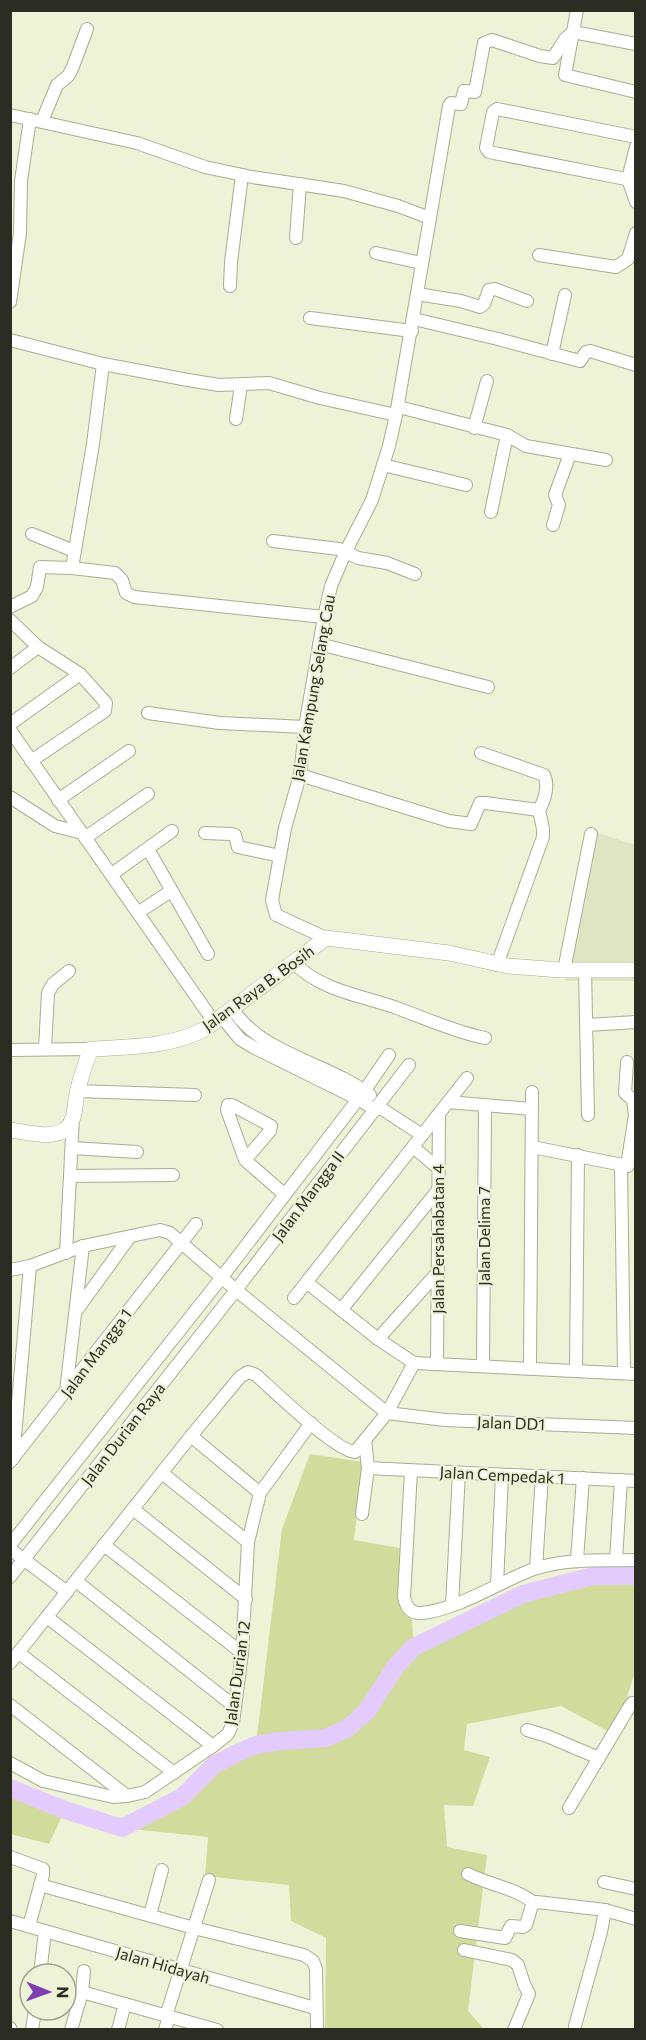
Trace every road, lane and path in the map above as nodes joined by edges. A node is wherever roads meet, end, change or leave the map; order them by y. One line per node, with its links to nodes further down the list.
1 (577, 10): 3 (street)
2 (87, 29): 7 (street)
3 (573, 32): 4 (street); 5 (street); 14 (street, Jalan Kampung Selang Cau)
4 (636, 44)
5 (636, 92)
6 (10, 115): 7 (street)
7 (36, 120): 10 (street); 24 (street)
8 (636, 137): 11 (street)
9 (636, 147): 11 (street)
10 (242, 175): 12 (street); 20 (street)
11 (632, 180): 13 (street)
12 (300, 184): 14 (street); 16 (street)
13 (636, 202)
14 (430, 218): 19 (street, Jalan Kampung Selang Cau)
15 (636, 233): 18 (street)
16 (296, 238)
17 (376, 253): 19 (street)
18 (539, 255)
19 (421, 263): 21 (street, Jalan Kampung Selang Cau)
20 (230, 286)
21 (417, 294): 23 (street); 26 (street, Jalan Kampung Selang Cau)
22 (565, 295): 28 (street)
23 (527, 301)
24 (10, 302)
25 (310, 318): 26 (street)
26 (413, 325): 28 (street); 33 (street, Jalan Kampung Selang Cau)
27 (10, 340): 29 (street)
28 (552, 354): 30 (street)
29 (103, 364): 32 (street); 45 (street)
30 (636, 365)
31 (487, 381): 35 (street)
32 (241, 385): 33 (street); 34 (street)
33 (397, 411): 35 (street); 39 (street, Jalan Kampung Selang Cau)
34 (237, 419)
35 (474, 428): 36 (street)
36 (507, 435): 37 (street); 41 (street)
37 (570, 454): 38 (street); 42 (street)
38 (606, 460)
39 (383, 465): 40 (street); 46 (street, Jalan Kampung Selang Cau)
40 (466, 485)
41 (491, 512)
42 (553, 525)
43 (32, 534): 45 (street)
44 (273, 541): 46 (street)
45 (74, 551): 47 (street)
46 (346, 551): 48 (street); 50 (street, Jalan Kampung Selang Cau)
47 (72, 568): 49 (street); 50 (street)
48 (415, 574)
49 (10, 607)
50 (324, 617): 52 (street, Jalan Kampung Selang Cau)
51 (10, 620): 53 (street)
52 (319, 644): 56 (street); 59 (street, Jalan Kampung Selang Cau)
53 (38, 647): 54 (street); 55 (street)
54 (10, 668)
55 (80, 674): 58 (street); 63 (street)
56 (488, 687)
57 (148, 713): 59 (street)
58 (10, 724)
59 (305, 727): 64 (street, Jalan Kampung Selang Cau)
60 (10, 730): 63 (street)
61 (129, 751): 67 (street)
62 (481, 753): 68 (street)
63 (31, 761): 67 (street)
64 (300, 775): 68 (street); 74 (street, Jalan Kampung Selang Cau)
65 (148, 794): 72 (street)
66 (10, 797): 72 (street)
67 (58, 800): 72 (street)
68 (539, 810): 81 (street)
69 (172, 831): 73 (street)
70 (205, 833): 74 (street)
71 (591, 834): 83 (street)
72 (84, 836): 75 (street)
73 (148, 849): 75 (street); 76 (street)
74 (279, 856): 78 (street, Jalan Kampung Selang Cau)
75 (112, 874): 77 (street)
76 (171, 891): 77 (street); 79 (street)
77 (139, 912): 86 (street)
78 (326, 938): 80 (main road, Jalan Raya B. Bosih); 81 (main road, Jalan Raya B. Bosih)
79 (208, 954)
80 (293, 962): 86 (main road, Jalan Raya B. Bosih); 89 (street)
81 (497, 964): 83 (main road, Jalan Raya B. Bosih)
82 (69, 970): 90 (street)
83 (564, 970): 84 (main road, Jalan Raya B. Bosih)
84 (585, 970): 85 (main road, Jalan Raya B. Bosih); 88 (street)
85 (636, 970)
86 (222, 1015): 91 (main road, Jalan Raya B. Bosih); 100 (street)
87 (636, 1022): 88 (street)
88 (587, 1025): 106 (street)
89 (485, 1038)
90 (45, 1048): 91 (street); 92 (street)
91 (92, 1049): 97 (main road)
92 (10, 1050)
93 (389, 1055): 100 (street, Jalan Mangga II)
94 (627, 1062): 116 (street)
95 (409, 1065): 102 (street, Jalan Mangga II)
96 (467, 1078): 101 (street)
97 (77, 1091): 99 (street); 107 (main road)
98 (532, 1092): 104 (street)
99 (195, 1095)
100 (362, 1095): 102 (street); 121 (street, Jalan Mangga II)
101 (448, 1102): 103 (street); 105 (street)
102 (379, 1106): 109 (street); 132 (street, Jalan Mangga II)
103 (485, 1107): 104 (street); 139 (street, Jalan Delima 7)
104 (531, 1109): 111 (street)
105 (439, 1114): 109 (street); 117 (street, Jalan Persahabatan 4)
106 (588, 1115)
107 (74, 1116): 108 (main road); 112 (street)
108 (10, 1130)
109 (422, 1135): 110 (street)
110 (413, 1147): 117 (street); 131 (street)
111 (532, 1147): 114 (street); 140 (street)
112 (72, 1149): 113 (street); 119 (street)
113 (137, 1152)
114 (578, 1155): 116 (street); 141 (street)
115 (245, 1160): 121 (street)
116 (628, 1166): 142 (street)
117 (438, 1168): 120 (street, Jalan Persahabatan 4)
118 (173, 1175): 119 (street)
119 (70, 1176): 126 (street)
120 (438, 1190): 129 (street, Jalan Persahabatan 4); 134 (street)
121 (285, 1194): 130 (street, Jalan Mangga II)
122 (196, 1224): 124 (street, Jalan Mangga 1)
123 (129, 1238): 124 (street); 125 (street); 135 (street)
124 (180, 1243): 130 (street); 143 (street, Jalan Mangga 1)
125 (83, 1246): 126 (street); 135 (street)
126 (66, 1253): 127 (street)
127 (30, 1266): 128 (street); 149 (street)
128 (10, 1270)
129 (438, 1272): 136 (street); 138 (street, Jalan Persahabatan 4)
130 (222, 1277): 132 (street); 164 (street, Jalan Durian Raya)
131 (308, 1280): 133 (street); 134 (street)
132 (236, 1290): 144 (street); 165 (street, Jalan Durian Raya)
133 (294, 1298)
134 (340, 1310): 136 (street)
135 (75, 1312): 143 (street)
136 (378, 1339): 137 (street)
137 (414, 1363): 138 (street); 144 (street)
138 (437, 1364): 139 (street)
139 (483, 1365): 140 (street)
140 (530, 1367): 141 (street)
141 (576, 1370): 142 (street)
142 (630, 1373)
143 (66, 1393): 149 (street, Jalan Mangga 1)
144 (387, 1413): 146 (street, Jalan DD1); 148 (street)
145 (311, 1423): 147 (street); 148 (street); 159 (street, Jalan Durian 12)
146 (636, 1428)
147 (191, 1436): 152 (street); 159 (street)
148 (365, 1440): 150 (street)
149 (12, 1461)
150 (368, 1468): 151 (street, Jalan Cempedak 1); 161 (street)
151 (411, 1471): 153 (street, Jalan Cempedak 1); 175 (street)
152 (162, 1473): 160 (street); 162 (street)
153 (459, 1473): 154 (street, Jalan Cempedak 1); 175 (street)
154 (502, 1475): 155 (street, Jalan Cempedak 1); 172 (street)
155 (542, 1476): 156 (street, Jalan Cempedak 1); 169 (street)
156 (583, 1478): 157 (street, Jalan Cempedak 1); 166 (street)
157 (621, 1480): 158 (street, Jalan Cempedak 1); 167 (street)
158 (636, 1480)
159 (260, 1493): 162 (street, Jalan Durian 12)
160 (133, 1509): 163 (street); 174 (street)
161 (362, 1514)
162 (248, 1542): 174 (street, Jalan Durian 12)
163 (104, 1545): 171 (street); 178 (street)
164 (10, 1547): 165 (street)
165 (24, 1560): 170 (street, Jalan Durian Raya); 173 (street)
166 (577, 1560): 167 (street); 169 (street)
167 (616, 1560): 168 (street)
168 (636, 1560)
169 (536, 1568): 172 (street)
170 (10, 1577)
171 (76, 1581): 173 (street); 182 (street)
172 (497, 1585): 175 (street)
173 (67, 1592): 176 (street)
174 (246, 1599): 178 (street, Jalan Durian 12)
175 (452, 1605)
176 (47, 1617): 177 (street); 184 (street)
177 (19, 1653): 179 (street); 187 (street)
178 (242, 1653): 182 (street, Jalan Durian 12)
179 (10, 1663)
180 (636, 1703): 185 (street)
181 (10, 1706): 188 (street)
182 (235, 1707): 184 (street, Jalan Durian 12)
183 (527, 1730): 185 (street)
184 (213, 1746): 187 (street, Jalan Durian 12)
185 (599, 1758): 189 (street)
186 (10, 1763): 188 (street, Jalan Durian 12)
187 (174, 1773): 188 (street, Jalan Durian 12)
188 (127, 1796)
189 (569, 1808)
190 (10, 1857): 195 (street)
191 (162, 1870): 199 (street)
192 (468, 1874): 197 (street)
193 (208, 1880): 203 (street)
194 (604, 1882): 196 (street)
195 (40, 1885): 199 (street); 202 (street)
196 (636, 1889)
197 (534, 1903): 198 (street); 205 (street)
198 (605, 1911): 200 (street); 214 (street)
199 (150, 1915): 203 (street)
200 (636, 1918)
201 (10, 1921): 202 (street, Jalan Hidayah)
202 (29, 1926): 204 (street, Jalan Hidayah)
203 (194, 1928): 208 (street); 212 (street)
204 (45, 1931): 207 (street); 208 (street, Jalan Hidayah)
205 (460, 1931)
206 (464, 1950): 220 (street)
207 (41, 1962)
208 (180, 1969): 212 (street, Jalan Hidayah); 213 (street)
209 (84, 1971): 210 (street)
210 (82, 1992): 211 (street); 216 (street)
211 (125, 2004): 213 (street); 217 (street)
212 (315, 2008): 219 (street)
213 (167, 2016): 215 (street); 218 (street)
214 (575, 2026)
215 (213, 2029)
216 (71, 2030)
217 (118, 2030)
218 (165, 2030)
219 (317, 2030)
220 (514, 2030)

